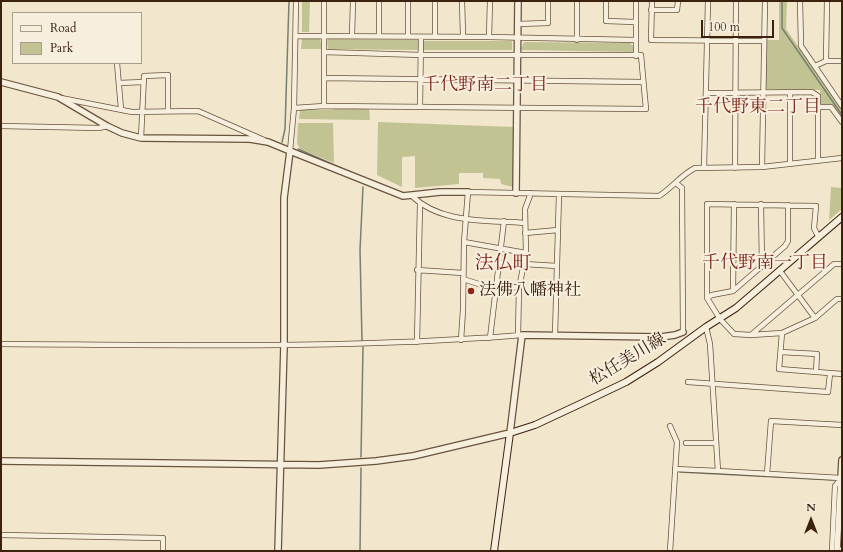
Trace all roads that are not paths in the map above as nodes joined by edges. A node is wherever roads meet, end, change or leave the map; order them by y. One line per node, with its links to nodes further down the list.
1 (296, 1): 25 (street)
2 (324, 1): 24 (street)
3 (353, 1): 26 (street)
4 (380, 1): 27 (street)
5 (408, 1): 28 (street)
6 (435, 1): 29 (street)
7 (462, 1): 30 (street)
8 (490, 1): 31 (street)
9 (518, 1): 23 (street)
10 (548, 1): 23 (street)
11 (577, 1): 34 (street)
12 (606, 1): 22 (street)
13 (636, 1): 22 (street)
14 (652, 1): 21 (street)
15 (678, 1): 21 (street)
16 (708, 1): 36 (street)
17 (736, 1): 37 (street)
18 (765, 1): 38 (street)
19 (800, 1): 46 (street)
20 (827, 1): 43 (street)
21 (651, 10): 36 (street)
22 (635, 22): 35 (street)
23 (518, 24): 33 (street)
24 (325, 35): 25 (street); 26 (street); 39 (street)
25 (296, 36): 63 (street)
26 (352, 36): 27 (street)
27 (379, 36): 28 (street)
28 (408, 36): 32 (street)
29 (435, 36): 30 (street); 32 (street)
30 (463, 36): 31 (street)
31 (489, 37): 33 (street)
32 (421, 38): 40 (street)
33 (518, 38): 34 (street); 41 (street)
34 (577, 40): 35 (street)
35 (635, 40): 42 (street)
36 (707, 40): 37 (street); 57 (street)
37 (736, 41): 38 (street); 54 (street)
38 (764, 41): 55 (street)
39 (324, 52): 40 (street); 47 (street)
40 (421, 54): 41 (street); 48 (street)
41 (517, 54): 42 (street); 49 (street)
42 (636, 56): 52 (street)
43 (826, 61): 44 (street); 46 (street)
44 (842, 61)
45 (117, 64): 53 (street)
46 (815, 66): 60 (street)
47 (324, 78): 48 (street); 59 (street)
48 (420, 80): 49 (street); 61 (street)
49 (517, 81): 52 (street); 64 (street)
50 (1, 82): 58 (street)
51 (144, 82): 53 (street); 66 (street); 67 (street)
52 (643, 82): 64 (street)
53 (119, 83): 65 (street)
54 (735, 92): 55 (street); 57 (street); 79 (street)
55 (763, 92): 56 (street); 77 (street)
56 (790, 92): 62 (street); 76 (street)
57 (707, 93): 78 (street)
58 (58, 97): 65 (street); 70 (street)
59 (324, 106): 61 (street); 63 (street)
60 (842, 106)
61 (420, 107): 64 (street)
62 (818, 107): 68 (street); 75 (street)
63 (294, 108): 73 (street)
64 (517, 108): 82 (street)
65 (121, 109): 67 (street)
66 (168, 111): 67 (street); 72 (street)
67 (141, 112): 71 (street)
68 (842, 122)
69 (1, 126): 70 (street)
70 (107, 126): 71 (street)
71 (141, 138): 72 (street)
72 (268, 142): 73 (street)
73 (290, 152): 85 (street); 126 (street)
74 (842, 158): 75 (street)
75 (818, 161): 76 (street)
76 (790, 164): 77 (street)
77 (762, 167): 79 (street)
78 (704, 168): 79 (street); 80 (street)
79 (735, 168)
80 (676, 183): 84 (street); 117 (street)
81 (468, 192): 82 (street); 85 (street); 91 (street)
82 (516, 193): 83 (street)
83 (531, 193): 84 (street); 93 (street)
84 (559, 194): 94 (street)
85 (412, 196): 86 (street)
86 (420, 204): 91 (street); 104 (street)
87 (734, 204): 88 (street); 110 (street); 112 (street)
88 (761, 204): 89 (street); 103 (street)
89 (788, 205): 96 (street); 103 (street)
90 (842, 217): 96 (main road, 松任美川線)
91 (467, 220): 92 (street); 97 (street)
92 (504, 221): 93 (street); 98 (street)
93 (525, 223): 95 (street)
94 (558, 230): 95 (street); 102 (street)
95 (526, 233): 99 (street)
96 (818, 236): 105 (main road, 松任美川線)
97 (464, 242): 98 (street); 106 (street)
98 (500, 249): 99 (street); 108 (street)
99 (526, 253): 100 (street)
100 (524, 264): 102 (street); 109 (street)
101 (842, 264): 111 (street)
102 (557, 266): 120 (street)
103 (762, 267): 110 (street)
104 (417, 270): 106 (street); 124 (street)
105 (780, 271): 111 (street); 115 (main road, 松任美川線)
106 (463, 273): 107 (street)
107 (463, 280): 108 (street); 123 (street)
108 (496, 285): 109 (street); 122 (street)
109 (519, 288): 119 (street)
110 (733, 291): 112 (street)
111 (798, 295): 114 (street); 121 (street)
112 (707, 298): 115 (street)
113 (842, 299): 114 (street)
114 (815, 318): 118 (street)
115 (720, 319): 116 (main road, 松任美川線); 121 (street)
116 (706, 327): 132 (street); 135 (main road, 松任美川線)
117 (683, 332): 120 (street)
118 (782, 333): 121 (street); 127 (street)
119 (520, 335): 120 (street); 122 (street); 135 (street)
120 (555, 335)
121 (751, 335)
122 (490, 338): 123 (street)
123 (461, 340): 124 (street)
124 (417, 342): 126 (street)
125 (1, 344): 126 (street)
126 (284, 346): 140 (street)
127 (780, 352): 128 (street); 128 (street)
128 (816, 372): 129 (street)
129 (830, 374): 130 (street); 132 (street)
130 (842, 374)
131 (688, 382): 132 (street)
132 (712, 384): 137 (street)
133 (842, 425): 143 (street)
134 (670, 426): 141 (street)
135 (510, 433): 140 (street); 149 (main road)
136 (686, 443): 137 (street)
137 (716, 443): 142 (street)
138 (842, 460): 144 (street)
139 (1, 461): 140 (street)
140 (281, 465): 148 (street)
141 (675, 469): 142 (street); 150 (street)
142 (718, 471): 143 (street)
143 (767, 474): 144 (street)
144 (841, 478): 145 (street); 151 (street)
145 (841, 485): 152 (street)
146 (1, 536): 147 (street)
147 (163, 551)
148 (278, 551)
149 (494, 551)
150 (670, 551)
151 (832, 551)
152 (837, 551)

